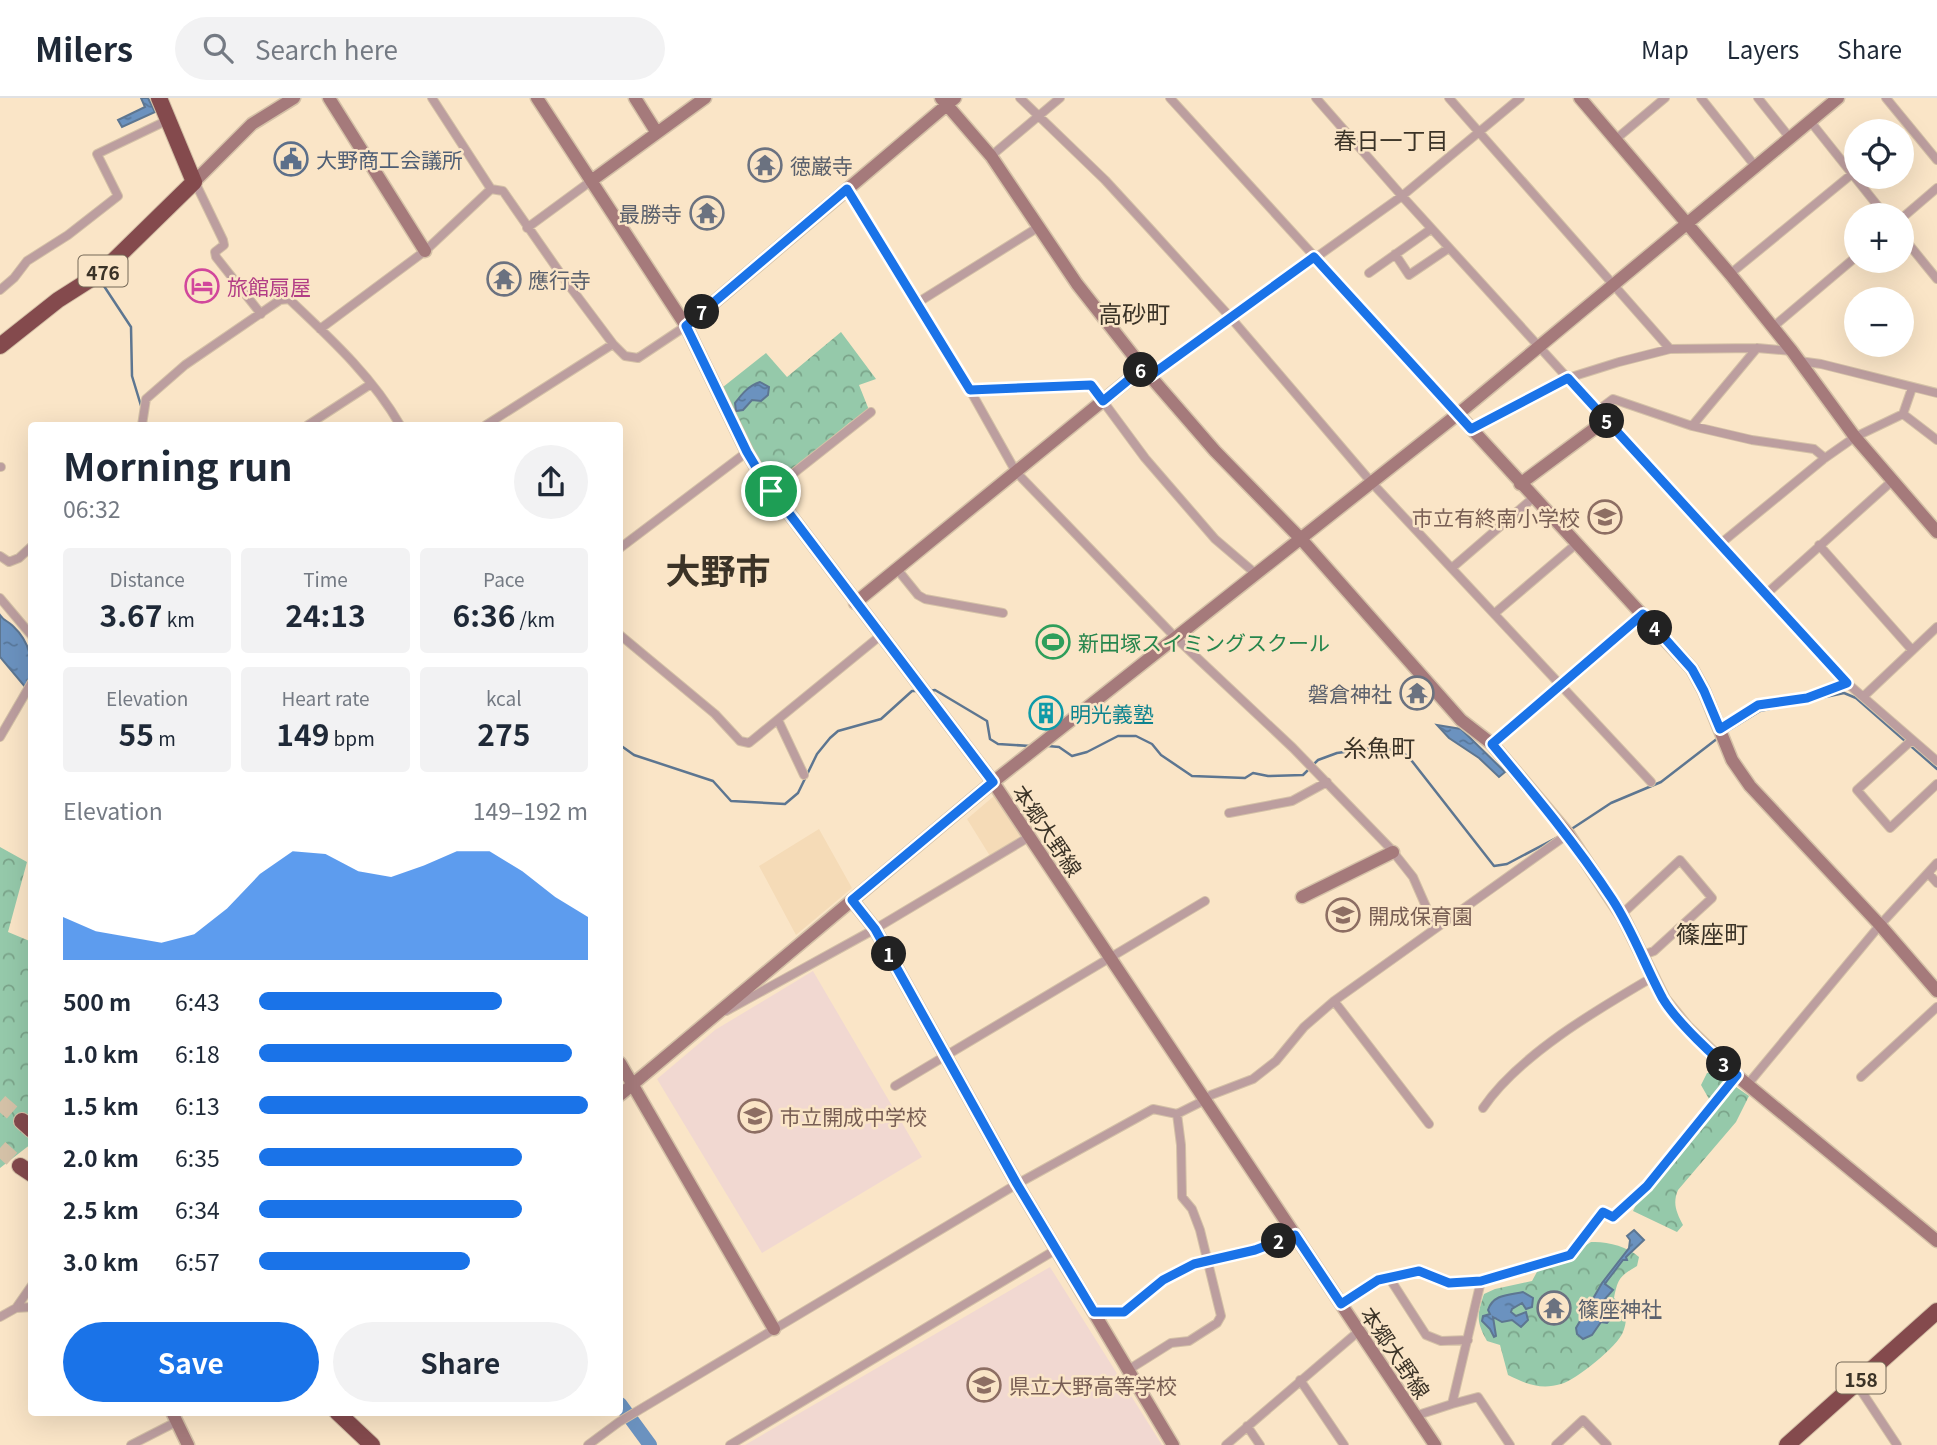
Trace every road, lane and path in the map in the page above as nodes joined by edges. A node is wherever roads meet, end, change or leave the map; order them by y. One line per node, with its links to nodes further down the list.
1 (159, 98): 22 (highway)
2 (294, 98): 33 (street)
3 (329, 98): 47 (street)
4 (432, 98): 36 (street)
5 (537, 98): 32 (street, 本郷大野線)
6 (635, 98): 25 (street)
7 (705, 98): 25 (street)
8 (1020, 98): 21 (street)
9 (1060, 98): 21 (street)
10 (1170, 98): 50 (street)
11 (1316, 98): 39 (street)
12 (1449, 98): 24 (street)
13 (1520, 98): 24 (street)
14 (1580, 98): 27 (street)
15 (1665, 98): 27 (street)
16 (1701, 98): 31 (street)
17 (1758, 98): 26 (street)
18 (1838, 98): 23 (street)
19 (1886, 98): 29 (street)
20 (948, 100): 28 (street); 37 (street)
21 (1038, 116): 28 (street); 59 (street)
22 (168, 120): 33 (highway); 56 (street)
23 (1810, 121): 26 (street); 30 (street)
24 (1479, 132): 39 (street); 55 (street)
25 (657, 133): 32 (street)
26 (1790, 138): 31 (street)
27 (1616, 139): 42 (street)
28 (991, 156): 44 (street)
29 (1937, 160)
30 (1844, 164)
31 (1755, 166): 42 (street)
32 (591, 180): 43 (street); 60 (street, 本郷大野線)
33 (194, 181): 58 (street); 64 (highway, 476)
34 (1844, 181): 53 (street)
35 (1937, 188): 41 (street)
36 (491, 189): 43 (street); 47 (street)
37 (847, 189): 57 (street); 60 (street)
38 (1864, 189): 40 (street)
39 (1402, 196): 45 (street); 50 (street)
40 (1875, 203)
41 (1914, 208)
42 (1687, 223): 53 (street); 55 (street)
43 (527, 228): 63 (street)
44 (1037, 228): 57 (street); 69 (street)
45 (1431, 229): 46 (street); 49 (street)
46 (1449, 248): 49 (street); 65 (street)
47 (425, 251): 62 (street)
48 (1914, 251): 54 (street)
49 (1395, 254): 52 (street)
50 (1314, 257): 59 (street); 77 (street)
51 (1844, 267): 61 (street)
52 (1369, 273)
53 (1730, 274): 61 (street)
54 (1937, 279)
55 (1614, 284): 65 (street); 67 (street)
56 (0, 290)
57 (917, 303): 73 (street)
58 (261, 314): 62 (street); 80 (street)
59 (1231, 318): 69 (street); 92 (street)
60 (686, 326): 63 (street); 88 (street, 本郷大野線)
61 (1773, 327): 68 (street)
62 (320, 329): 71 (street)
63 (613, 344): 83 (street)
64 (0, 346)
65 (1538, 346): 70 (street); 77 (street)
66 (1757, 348): 67 (street); 68 (street); 84 (street)
67 (1670, 349): 70 (street)
68 (1796, 356): 72 (street); 86 (street)
69 (1147, 372): 75 (street); 97 (street)
70 (1568, 378): 79 (street); 85 (street)
71 (371, 384): 81 (street); 82 (street)
72 (1912, 387): 74 (street); 78 (street)
73 (970, 390): 75 (street); 90 (street)
74 (1937, 394)
75 (1103, 401): 90 (street); 106 (street)
76 (871, 412): 94 (street)
77 (1458, 414): 85 (street); 92 (street)
78 (1903, 414): 86 (street); 87 (street)
79 (1602, 415): 84 (street); 93 (street); 98 (street)
80 (142, 422)
81 (313, 422)
82 (398, 422)
83 (491, 422)
84 (1692, 426): 89 (street)
85 (1471, 429): 93 (street)
86 (1855, 437): 89 (street); 91 (street)
87 (1937, 440)
88 (747, 452): 94 (street, 本郷大野線); 101 (street)
89 (1825, 458): 98 (street)
90 (1016, 472): 105 (street); 117 (street)
91 (1891, 482): 96 (street); 100 (street)
92 (1373, 483): 97 (street); 104 (street)
93 (1520, 484): 95 (street)
94 (771, 491): 109 (street, 本郷大野線)
95 (1533, 498): 99 (street); 104 (street)
96 (1937, 532)
97 (1301, 540): 106 (street); 127 (street)
98 (1720, 544): 107 (street)
99 (1575, 545): 111 (street); 112 (street)
100 (1819, 545): 107 (street); 118 (street)
101 (623, 546)
102 (28, 550): 103 (street)
103 (0, 556)
104 (1453, 568): 111 (street)
105 (897, 569): 109 (street); 110 (street)
106 (1256, 574): 117 (street)
107 (1765, 595): 119 (street)
108 (0, 598): 114 (street)
109 (855, 603): 115 (street, 本郷大野線)
110 (1003, 613)
111 (1495, 613): 120 (street)
112 (1643, 614): 120 (street); 124 (street)
113 (1937, 627): 118 (street)
114 (28, 631)
115 (880, 636): 123 (street); 130 (street, 本郷大野線)
116 (623, 637): 123 (street)
117 (1175, 637): 130 (street); 131 (street)
118 (1912, 650): 122 (street)
119 (1847, 683): 122 (street); 124 (street)
120 (1560, 685): 127 (street); 132 (street)
121 (28, 688): 125 (street)
122 (1864, 696): 126 (street)
123 (778, 720): 129 (street)
124 (1720, 729): 145 (street)
125 (0, 737)
126 (1913, 740): 128 (street); 133 (street)
127 (1492, 744): 135 (street)
128 (1937, 761)
129 (804, 775)
130 (993, 782): 136 (street, 本郷大野線); 142 (street)
131 (1327, 782): 134 (street); 137 (street)
132 (1651, 782)
133 (1937, 784)
134 (1229, 813)
135 (1568, 834): 144 (street); 146 (street)
136 (1030, 837): 147 (street); 149 (street, 本郷大野線)
137 (1393, 852): 141 (street); 146 (street)
138 (1937, 863): 139 (street)
139 (1928, 873): 140 (street); 145 (street)
140 (1937, 883)
141 (1302, 897)
142 (852, 900): 147 (street); 154 (street)
143 (1205, 901): 149 (street)
144 (1622, 914): 148 (street); 148 (street)
145 (1880, 925): 151 (street); 160 (street)
146 (1435, 927): 152 (street)
147 (875, 929): 154 (street); 155 (street)
148 (1643, 955): 150 (street)
149 (1110, 957): 155 (street); 163 (street, 本郷大野線)
150 (1653, 976): 157 (street); 164 (street)
151 (1937, 991)
152 (1334, 1001): 163 (street); 166 (street)
153 (1937, 1007): 158 (street)
154 (715, 1018): 159 (street)
155 (946, 1055): 161 (street); 167 (street)
156 (623, 1068): 159 (street)
157 (1737, 1075): 160 (street); 173 (street)
158 (1861, 1077)
159 (632, 1084): 162 (street); 181 (street)
160 (1748, 1084): 169 (street)
161 (895, 1086)
162 (623, 1092)
163 (1205, 1100): 165 (street); 168 (street, 本郷大野線)
164 (1483, 1108)
165 (1177, 1114): 167 (street); 171 (street)
166 (1429, 1124)
167 (1017, 1184): 170 (street); 181 (street)
168 (1298, 1240): 171 (street); 175 (street, 本郷大野線)
169 (1937, 1241)
170 (1057, 1249): 179 (street); 196 (street)
171 (1209, 1261): 179 (street); 184 (street)
172 (1390, 1279): 173 (street); 175 (street); 183 (street)
173 (1481, 1281): 183 (street)
174 (28, 1291): 177 (street)
175 (1341, 1304): 182 (street, 本郷大野線)
176 (28, 1307): 177 (street)
177 (16, 1308): 180 (street)
178 (1937, 1311): 186 (highway, 158)
179 (1094, 1312): 184 (street)
180 (0, 1317)
181 (774, 1329): 195 (street)
182 (1359, 1331): 185 (street); 189 (street, 本郷大野線)
183 (1468, 1340): 187 (street)
184 (1128, 1370): 197 (street)
185 (1300, 1380): 191 (street); 200 (street)
186 (1856, 1383): 205 (highway, 158); 206 (street)
187 (1452, 1404): 189 (street); 202 (street)
188 (341, 1416): 194 (highway)
189 (1415, 1416): 201 (street, 本郷大野線)
190 (174, 1417): 192 (street); 193 (street)
191 (1247, 1426): 198 (street); 199 (street)
192 (131, 1445)
193 (188, 1445)
194 (372, 1445)
195 (588, 1445)
196 (730, 1445)
197 (1173, 1445)
198 (1226, 1445)
199 (1260, 1445)
200 (1344, 1445)
201 (1435, 1445)
202 (1510, 1445)
203 (1556, 1445): 204 (street)
204 (1607, 1445)
205 (1787, 1445)
206 (1897, 1445)

